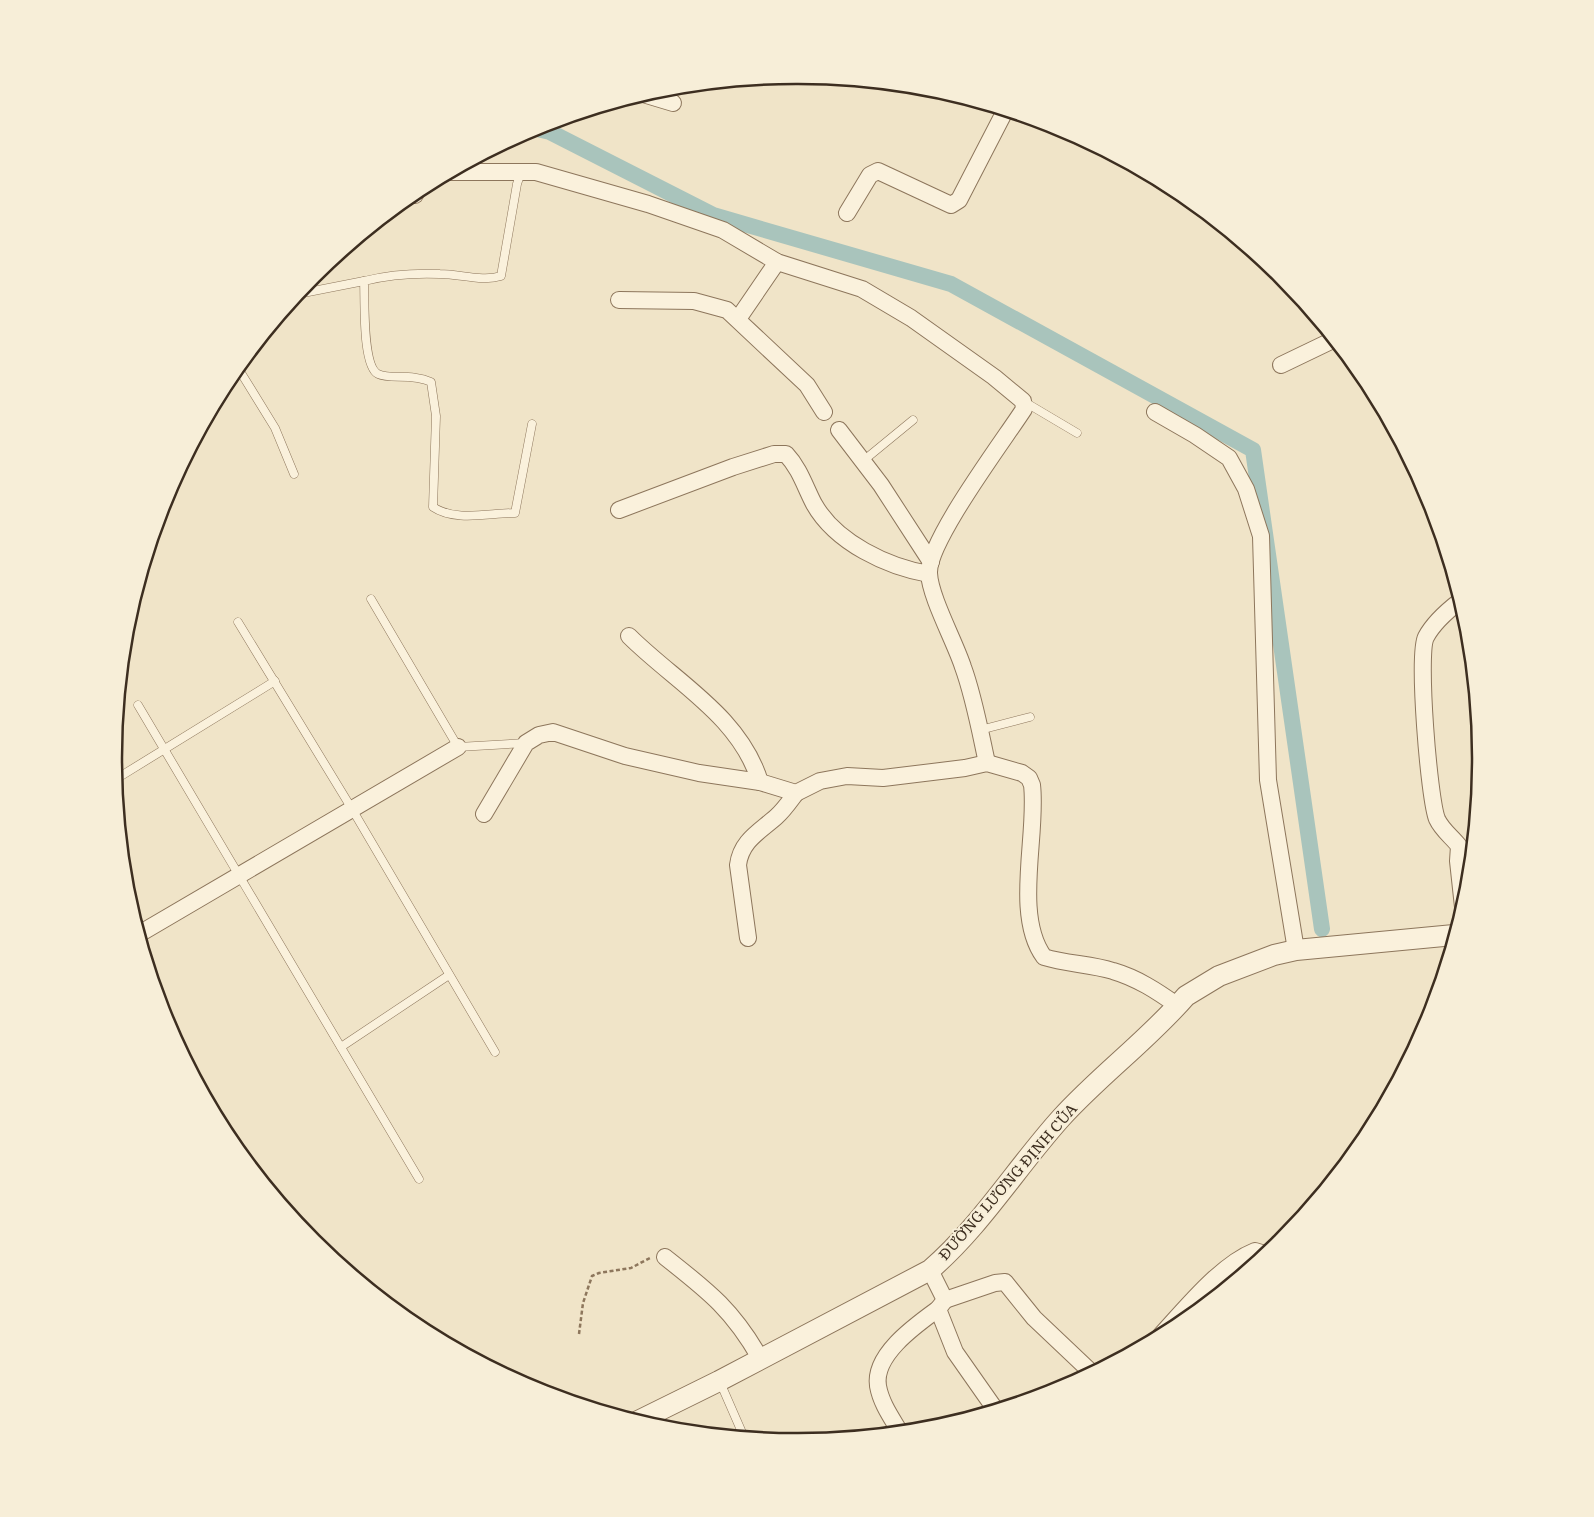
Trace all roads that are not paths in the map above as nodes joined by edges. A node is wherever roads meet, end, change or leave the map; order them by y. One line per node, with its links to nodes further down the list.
1 (658, 99): 2 (street)
2 (673, 103)
3 (1002, 116): 6 (street)
4 (464, 172): 5 (street)
5 (522, 172): 7 (street); 8 (lane)
6 (847, 213)
7 (777, 262): 11 (street); 15 (street)
8 (364, 281): 9 (lane); 19 (lane)
9 (310, 292)
10 (619, 300): 11 (street)
11 (738, 319): 16 (street)
12 (1328, 343): 13 (street)
13 (1280, 366)
14 (242, 375): 23 (lane)
15 (1023, 401): 21 (lane); 25 (street)
16 (824, 412)
17 (1155, 412): 48 (street)
18 (913, 420): 22 (lane)
19 (532, 424)
20 (840, 430): 22 (street)
21 (1077, 433)
22 (863, 461): 25 (street)
23 (294, 474)
24 (619, 510): 25 (street)
25 (930, 568): 33 (street)
26 (371, 599): 35 (lane)
27 (1454, 606): 44 (street)
28 (238, 622): 30 (lane)
29 (629, 636): 39 (street)
30 (274, 681): 36 (lane); 41 (lane)
31 (138, 705): 36 (lane)
32 (1030, 717): 33 (lane)
33 (980, 730): 37 (street)
34 (526, 743): 35 (lane); 39 (street); 42 (street)
35 (458, 747): 41 (street)
36 (164, 749): 38 (lane); 43 (lane)
37 (987, 763): 40 (street); 50 (street)
38 (123, 775)
39 (760, 782): 40 (street)
40 (796, 793): 47 (street)
41 (352, 809): 43 (street); 49 (lane)
42 (484, 814)
43 (240, 876): 45 (street); 51 (lane)
44 (1460, 882)
45 (144, 929)
46 (1448, 936): 48 (street, ĐƯỜNG LƯƠNG ĐỊNH CỦA)
47 (748, 938)
48 (1296, 950): 50 (street, ĐƯỜNG LƯƠNG ĐỊNH CỦA)
49 (450, 975): 51 (lane); 52 (lane)
50 (1178, 1006): 56 (street, ĐƯỜNG LƯƠNG ĐỊNH CỦA)
51 (341, 1048): 53 (lane)
52 (495, 1052)
53 (419, 1179)
54 (1257, 1252): 58 (street)
55 (665, 1257): 59 (street)
56 (930, 1270): 57 (street); 59 (street, ĐƯỜNG LƯƠNG ĐỊNH CỦA)
57 (941, 1304): 60 (street); 62 (street); 64 (street)
58 (1183, 1312)
59 (760, 1358): 61 (street, ĐƯỜNG LƯƠNG ĐỊNH CỦA)
60 (1087, 1368)
61 (719, 1381): 63 (street, ĐƯỜNG LƯƠNG ĐỊNH CỦA); 65 (lane)
62 (991, 1404)
63 (648, 1416)
64 (896, 1425)
65 (741, 1431)

